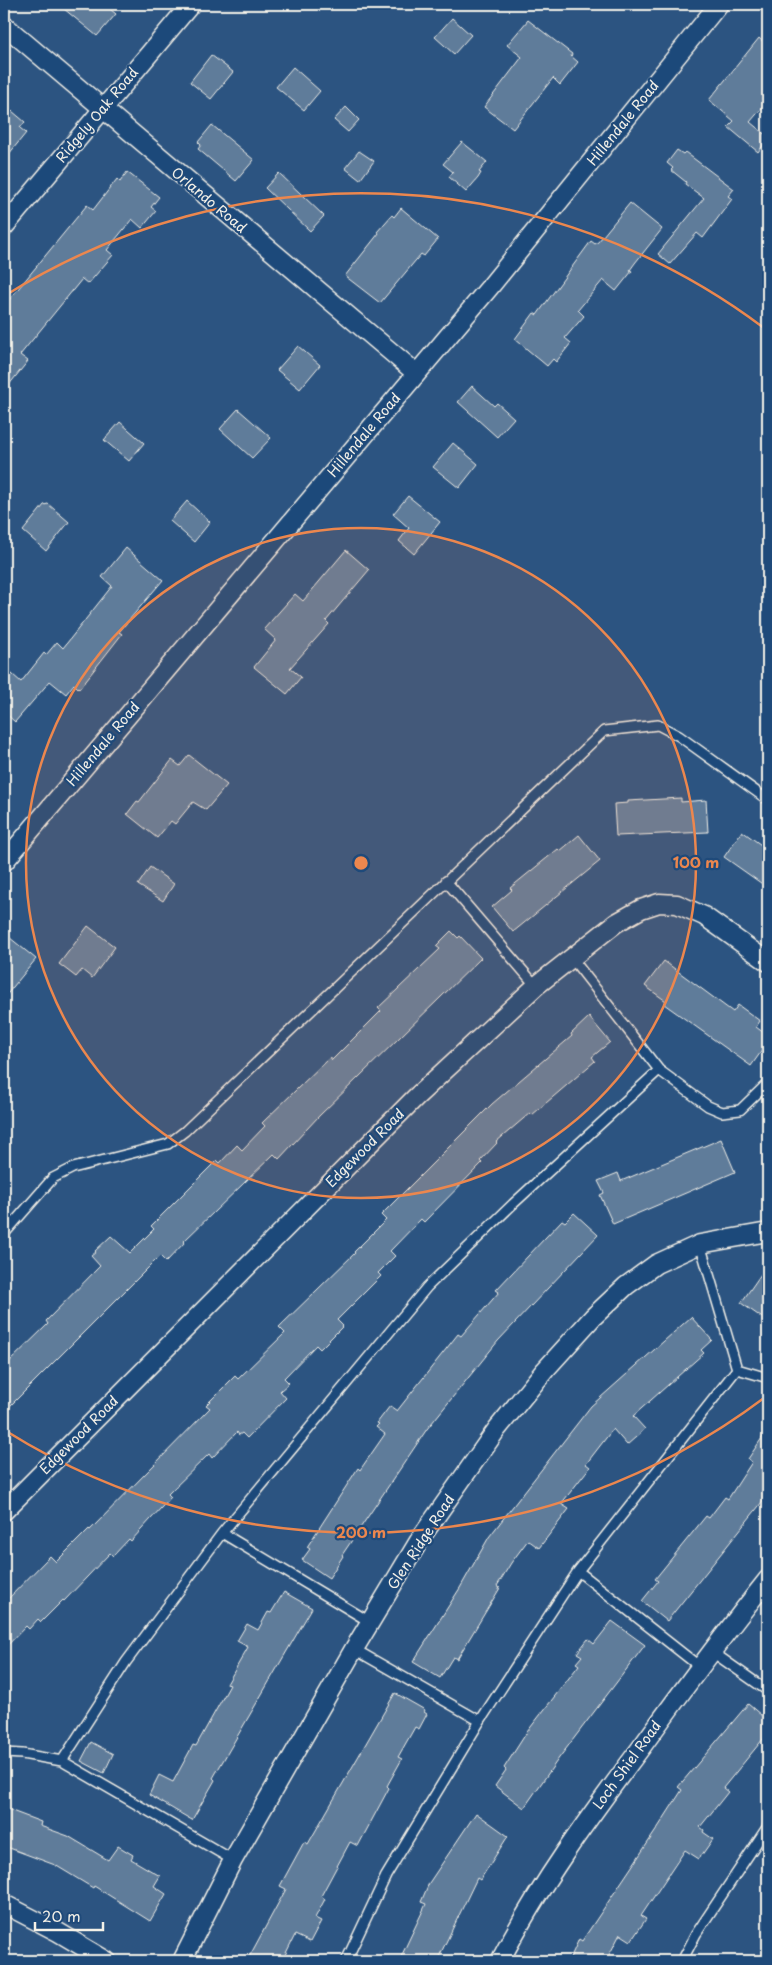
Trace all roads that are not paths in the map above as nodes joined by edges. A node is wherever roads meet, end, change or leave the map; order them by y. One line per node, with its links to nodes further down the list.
1 (191, 4): 4 (street, Ridgely Oak Road)
2 (720, 4): 6 (street, Hillendale Road)
3 (4, 25): 4 (street, Orlando Road)
4 (102, 110): 5 (street, Ridgely Oak Road); 6 (street, Orlando Road)
5 (4, 227)
6 (416, 373): 8 (street, Hillendale Road)
7 (768, 800): 9 (lane)
8 (4, 862)
9 (446, 881): 12 (lane); 16 (lane)
10 (571, 957): 11 (street, Edgewood Road); 12 (street, Edgewood Road); 13 (lane)
11 (768, 962)
12 (536, 986): 20 (street, Edgewood Road)
13 (659, 1070): 14 (lane); 21 (lane)
14 (768, 1083)
15 (768, 1232): 17 (street, Glen Ridge Road)
16 (4, 1234)
17 (700, 1244): 18 (lane); 24 (street, Glen Ridge Road)
18 (737, 1370): 19 (lane); 22 (lane)
19 (768, 1378)
20 (4, 1511)
21 (222, 1533): 24 (lane); 31 (lane)
22 (578, 1571): 27 (lane); 29 (lane)
23 (768, 1579): 26 (street, Loch Shiel Road)
24 (370, 1622): 25 (street, Glen Ridge Road)
25 (354, 1649): 29 (lane); 33 (street, Glen Ridge Road)
26 (711, 1651): 27 (street, Loch Shiel Road); 28 (lane)
27 (700, 1667): 38 (street, Loch Shiel Road)
28 (768, 1691)
29 (480, 1721): 37 (lane)
30 (4, 1753): 31 (lane)
31 (62, 1761): 33 (lane)
32 (768, 1826): 39 (lane)
33 (233, 1860): 36 (street, Glen Ridge Road)
34 (4, 1904): 35 (street)
35 (107, 1961)
36 (182, 1961)
37 (346, 1961)
38 (500, 1961)
39 (682, 1961)

